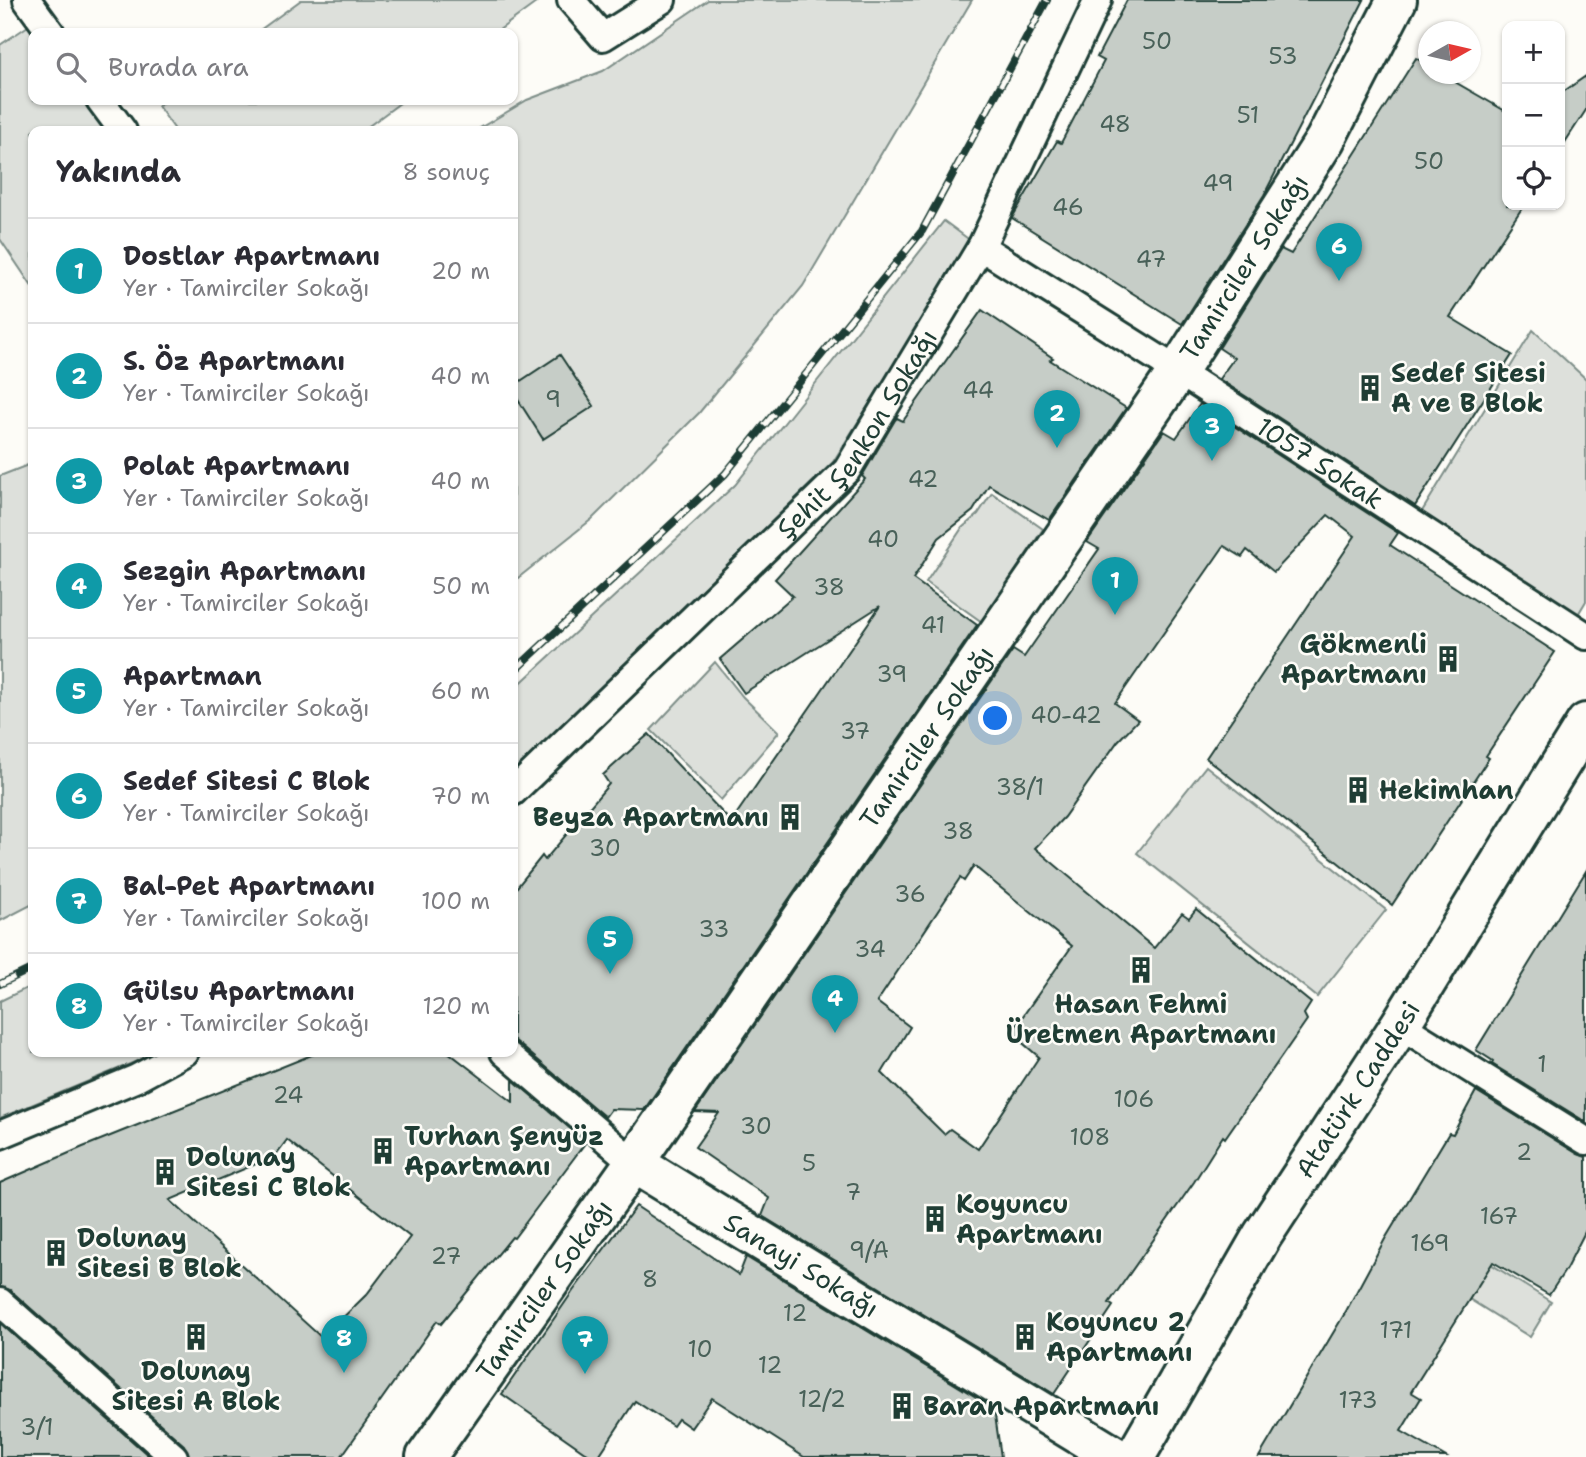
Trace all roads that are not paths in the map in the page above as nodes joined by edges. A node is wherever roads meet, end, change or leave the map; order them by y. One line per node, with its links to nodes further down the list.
1 (27, 0): 6 (lane)
2 (571, 0): 3 (lane)
3 (662, 0)
4 (1098, 0): 9 (lane, Şehit Şenkon Sokağı)
5 (1397, 0): 10 (street, Tamirciler Sokağı)
6 (47, 28)
7 (104, 105): 8 (lane)
8 (118, 126)
9 (981, 247): 10 (lane, 1057 Sokak); 13 (lane, Şehit Şenkon Sokağı)
10 (1178, 371): 11 (lane, 1057 Sokak); 19 (street, Tamirciler Sokağı)
11 (1586, 636)
12 (1586, 723): 14 (street, Atatürk Caddesi)
13 (518, 787)
14 (1400, 1025): 18 (lane); 24 (street, Atatürk Caddesi)
15 (176, 1057): 17 (lane)
16 (510, 1057): 19 (lane, Sanayi Sokağı)
17 (0, 1135)
18 (1586, 1141)
19 (634, 1163): 22 (street, Tamirciler Sokağı); 23 (street, Sanayi Sokağı)
20 (0, 1302): 21 (lane)
21 (174, 1457)
22 (426, 1457)
23 (1116, 1457)
24 (1135, 1457)

